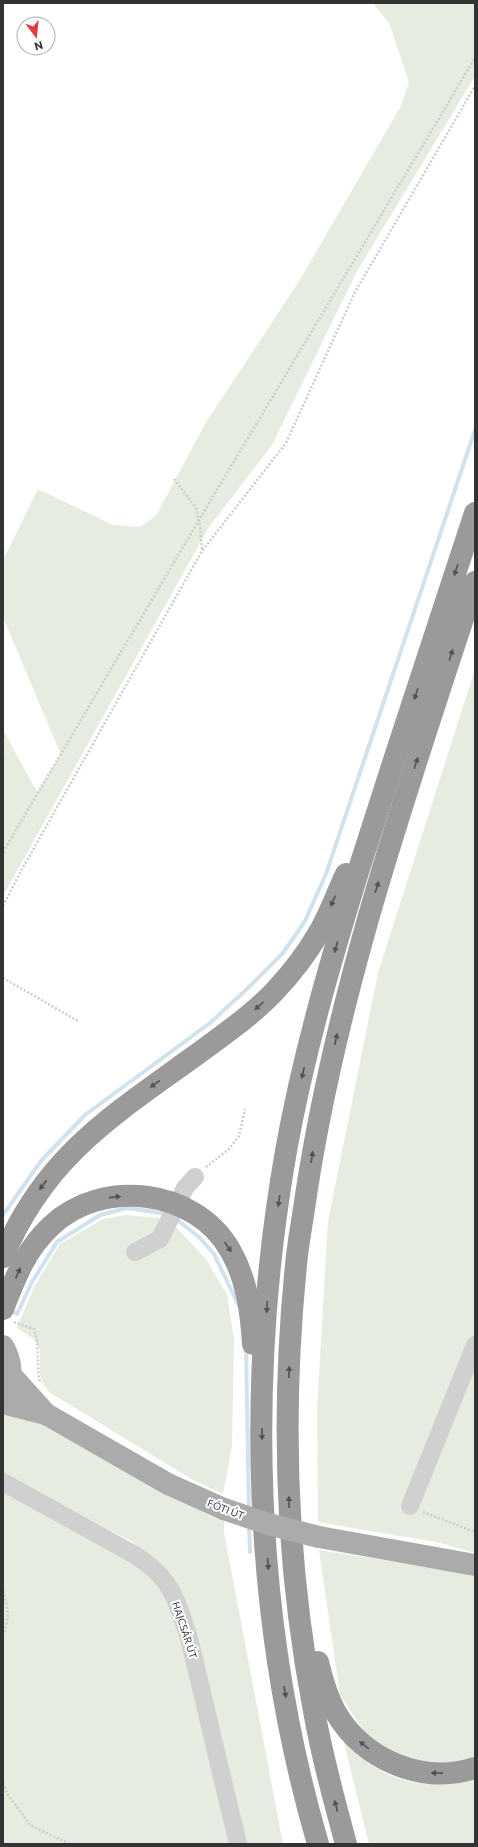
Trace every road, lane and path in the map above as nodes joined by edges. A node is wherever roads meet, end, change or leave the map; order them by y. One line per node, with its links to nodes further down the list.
1 (475, 58): 5 (path)
2 (475, 86): 6 (path)
3 (174, 479): 5 (path)
4 (475, 513): 8 (highway, one-way to 8)
5 (199, 520): 6 (path); 9 (path)
6 (202, 550): 10 (path)
7 (475, 582): 31 (highway, one-way to 7)
8 (372, 830): 17 (highway, one-way to 17); 23 (highway, one-way to 23)
9 (3, 852)
10 (3, 906)
11 (3, 978): 12 (path)
12 (78, 1021)
13 (245, 1109): 14 (path)
14 (194, 1177): 15 (street)
15 (177, 1205): 16 (street); 18 (highway, one-way to 15); 23 (highway, one-way to 23)
16 (135, 1252)
17 (3, 1257)
18 (6, 1315): 22 (path)
19 (475, 1345): 27 (street)
20 (3, 1346): 21 (main road)
21 (7, 1384): 25 (main road, FÓTI ÚT)
22 (41, 1385)
23 (262, 1395): 37 (highway, one-way to 37)
24 (3, 1403): 25 (main road)
25 (46, 1414): 29 (main road, FÓTI ÚT, bridge)
26 (3, 1482): 36 (street, HAJCSÁR ÚT)
27 (410, 1506): 28 (path)
28 (475, 1532)
29 (475, 1565)
30 (3, 1592): 32 (path)
31 (297, 1596): 33 (highway, one-way to 31); 38 (highway, one-way to 31)
32 (3, 1634)
33 (474, 1770)
34 (3, 1783): 35 (path)
35 (70, 1844)
36 (238, 1844)
37 (318, 1844)
38 (346, 1844)

